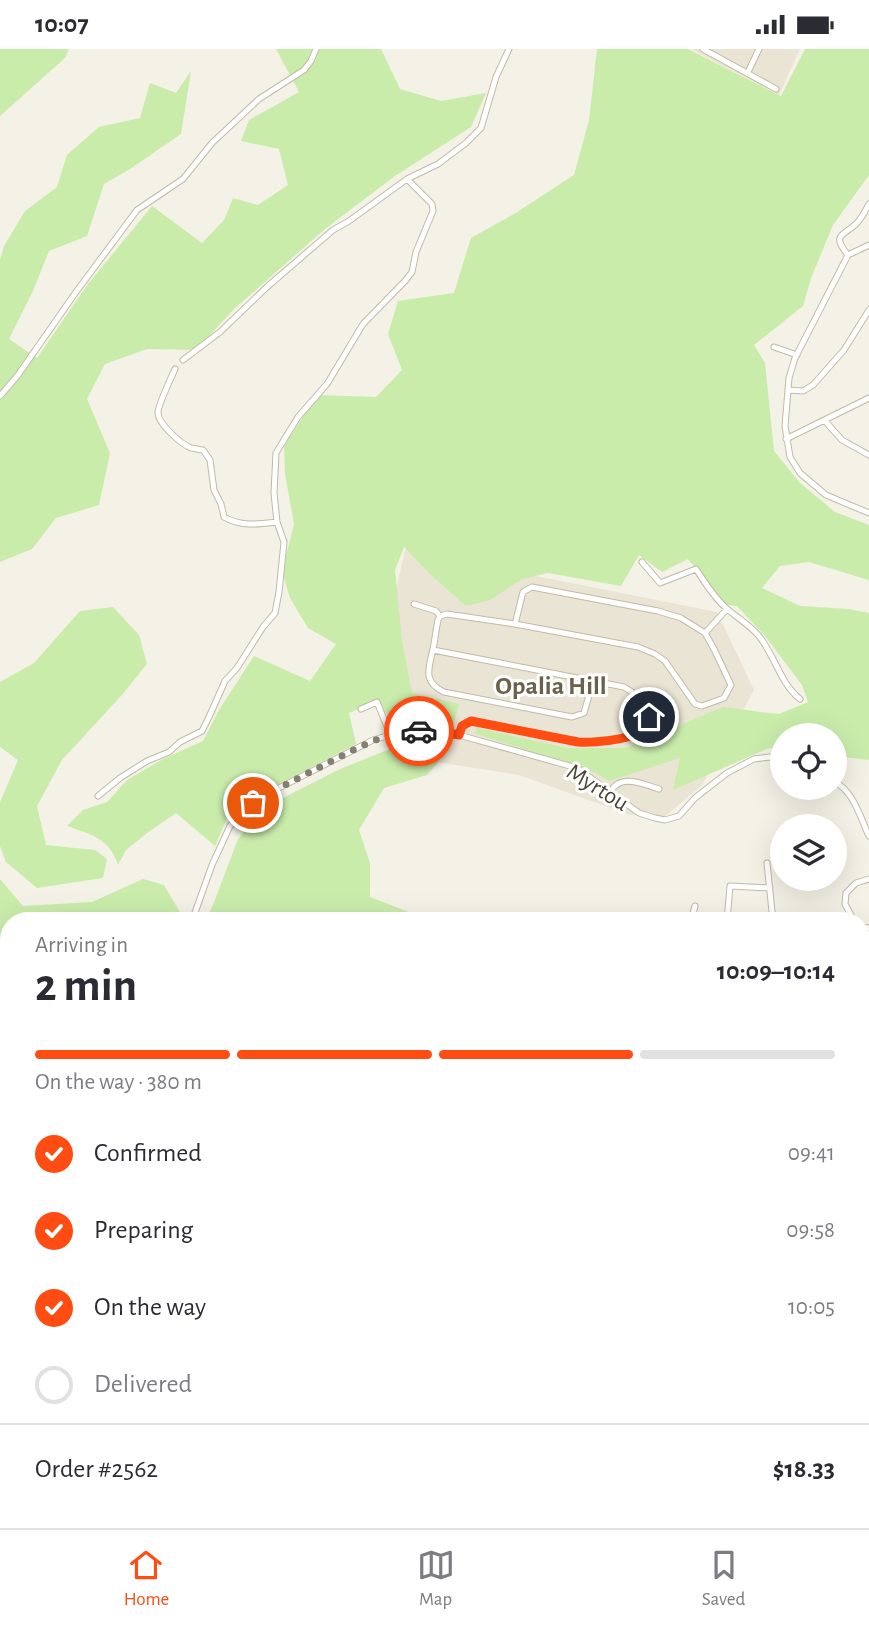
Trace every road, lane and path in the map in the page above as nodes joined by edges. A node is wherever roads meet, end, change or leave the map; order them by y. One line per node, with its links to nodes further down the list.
1 (316, 49): 17 (street)
2 (509, 49): 7 (street)
3 (703, 49): 5 (street)
4 (758, 49): 5 (street)
5 (748, 72): 6 (street)
6 (776, 89)
7 (407, 179): 14 (street); 23 (street)
8 (869, 204): 10 (street)
9 (869, 245): 10 (street)
10 (848, 255): 13 (street)
11 (869, 310): 16 (street)
12 (774, 347): 13 (street)
13 (797, 355): 16 (street)
14 (183, 360)
15 (174, 369): 23 (street)
16 (788, 390): 20 (street)
17 (0, 396)
18 (869, 398): 19 (street)
19 (825, 421): 20 (street); 21 (street)
20 (786, 439): 22 (street)
21 (869, 455)
22 (869, 513)
23 (277, 522): 40 (street)
24 (642, 562): 26 (street)
25 (414, 604): 27 (street)
26 (727, 609): 29 (street); 32 (street)
27 (440, 616): 28 (street); 30 (street)
28 (515, 624): 29 (street); 29 (street)
29 (705, 633)
30 (433, 650): 31 (street); 31 (street)
31 (593, 681): 34 (street)
32 (800, 699)
33 (361, 709): 35 (street)
34 (459, 735): 35 (street, Myrtou); 38 (street, Myrtou)
35 (389, 736): 47 (street, Myrtou)
36 (770, 757): 38 (street, Myrtou)
37 (659, 789): 38 (street)
38 (610, 792)
39 (847, 793): 41 (street)
40 (98, 796)
41 (869, 836)
42 (768, 863): 44 (street)
43 (869, 879): 51 (street)
44 (770, 888): 49 (street)
45 (770, 891): 50 (street)
46 (695, 906): 48 (street)
47 (195, 912)
48 (693, 912)
49 (728, 912)
50 (773, 912)
51 (849, 912)

